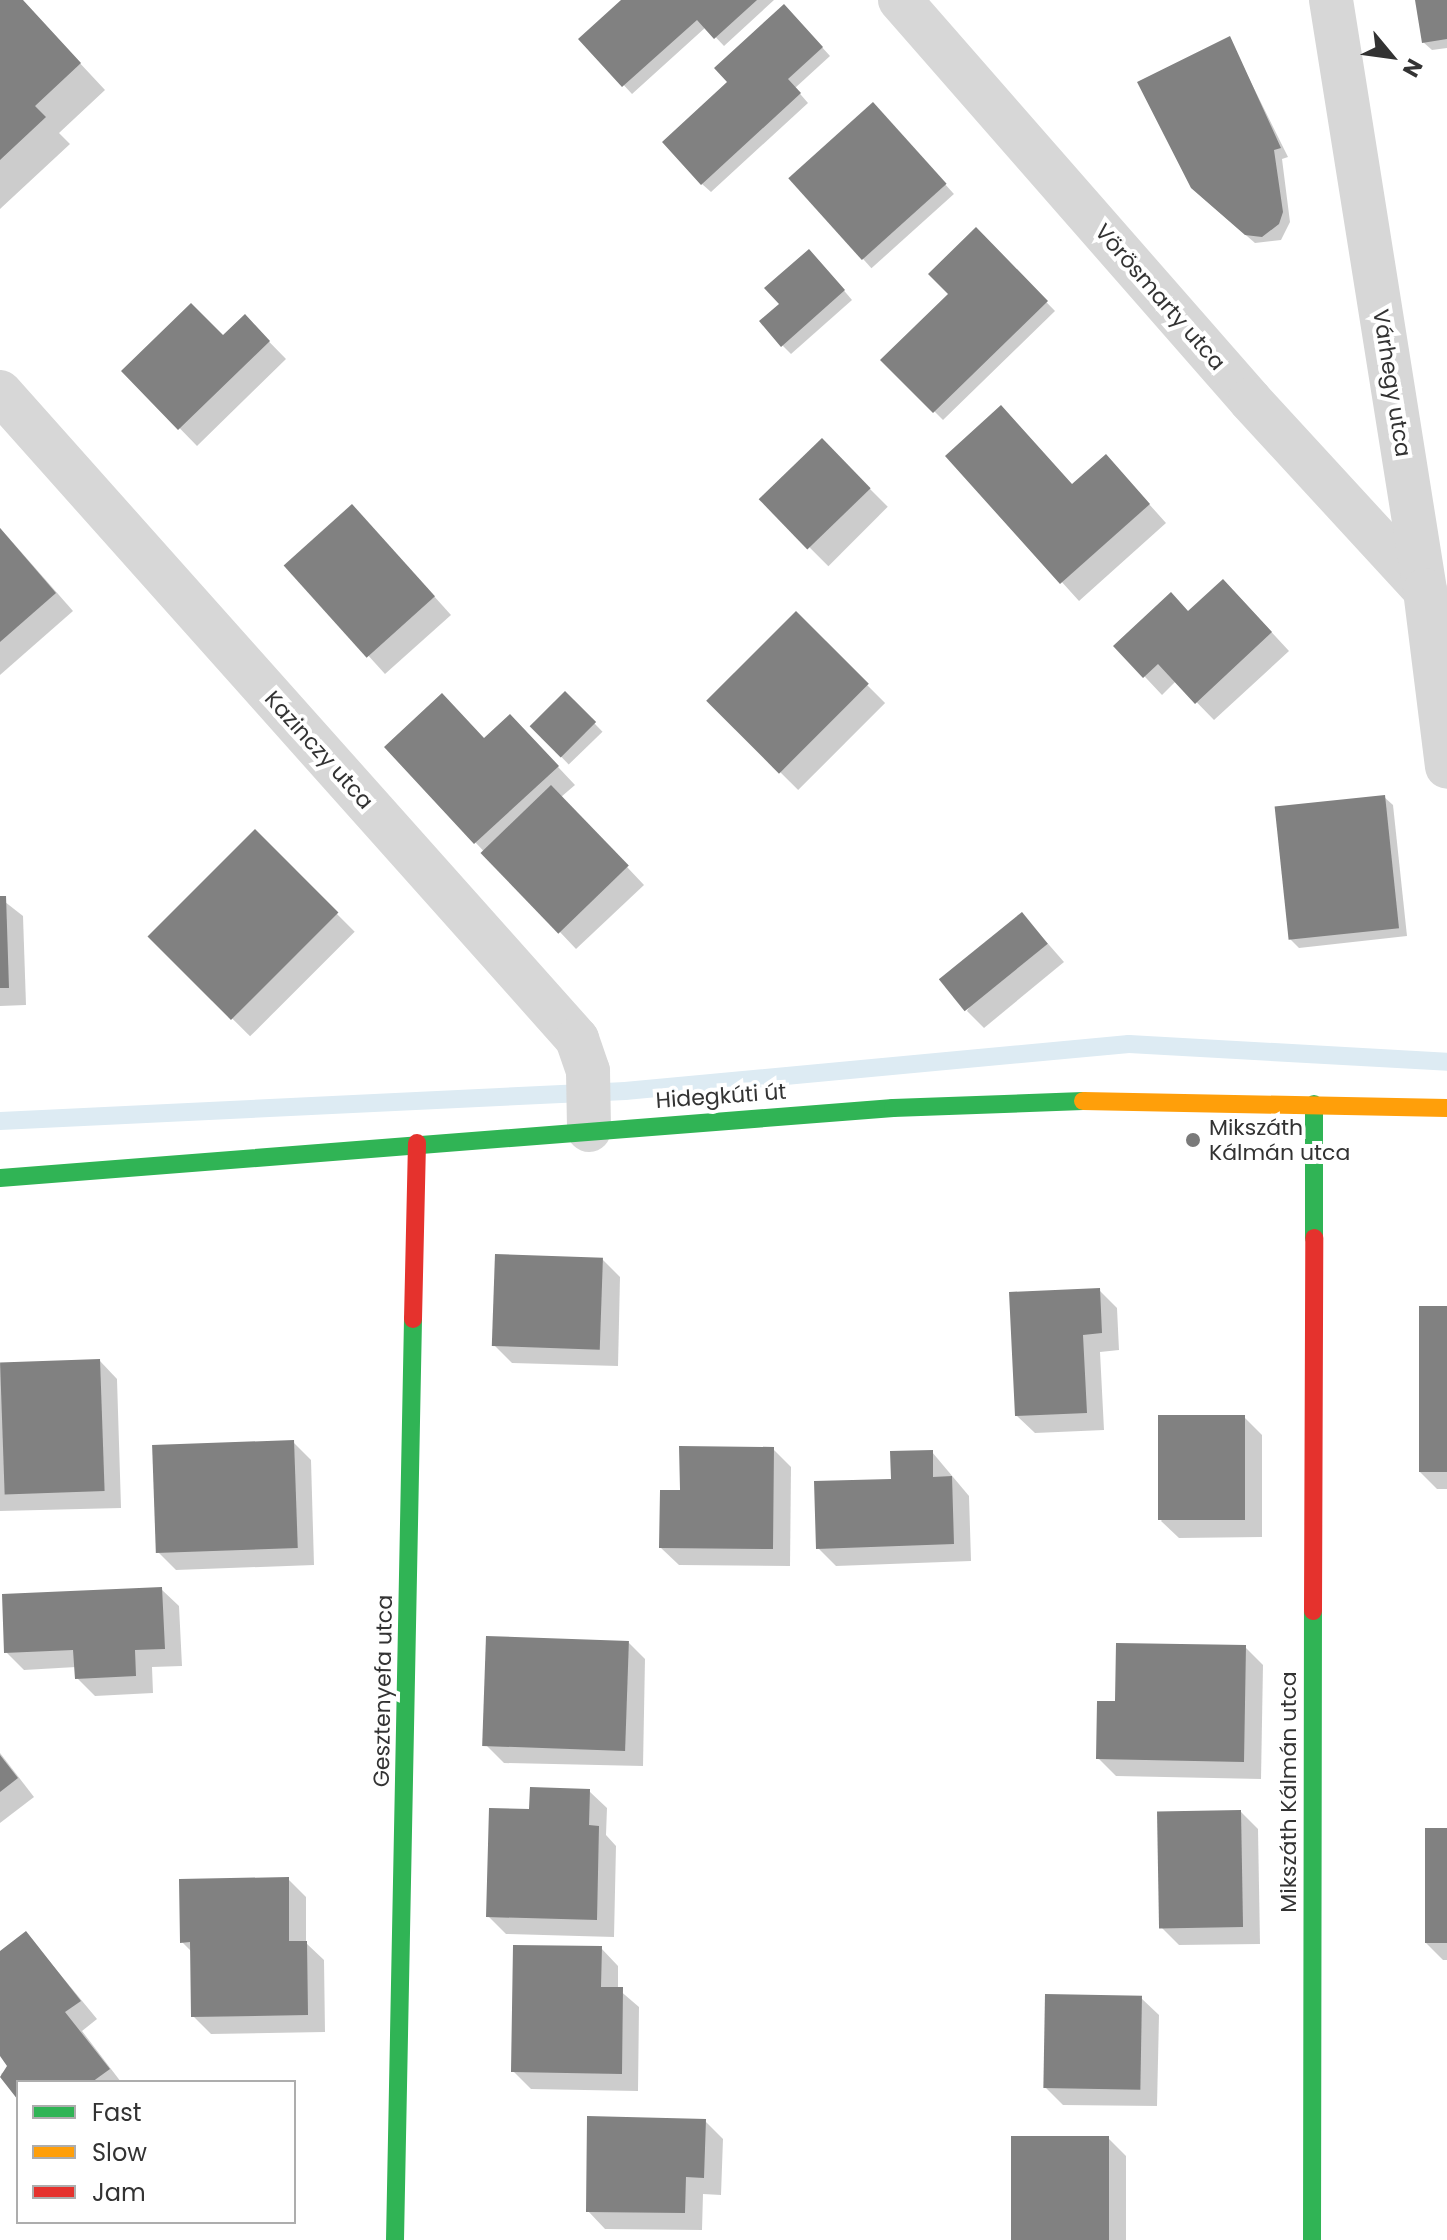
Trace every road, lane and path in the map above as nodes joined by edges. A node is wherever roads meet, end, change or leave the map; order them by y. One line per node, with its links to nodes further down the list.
1 (900, 0): 4 (street, Vörösmarty utca)
2 (1331, 0): 4 (street, Várhegy utca)
3 (0, 392): 7 (street, Kazinczy utca)
4 (1425, 590): 5 (street, Várhegy utca)
5 (1447, 767)
6 (1314, 1104): 7 (street, Hidegkúti út); 8 (street, Hidegkúti út); 12 (street, Mikszáth Kálmán utca)
7 (589, 1107): 9 (street, Hidegkúti út)
8 (1447, 1108)
9 (417, 1143): 10 (street, Hidegkúti út); 11 (street, Gesztenyefa utca)
10 (0, 1178)
11 (395, 2240)
12 (1312, 2240)

